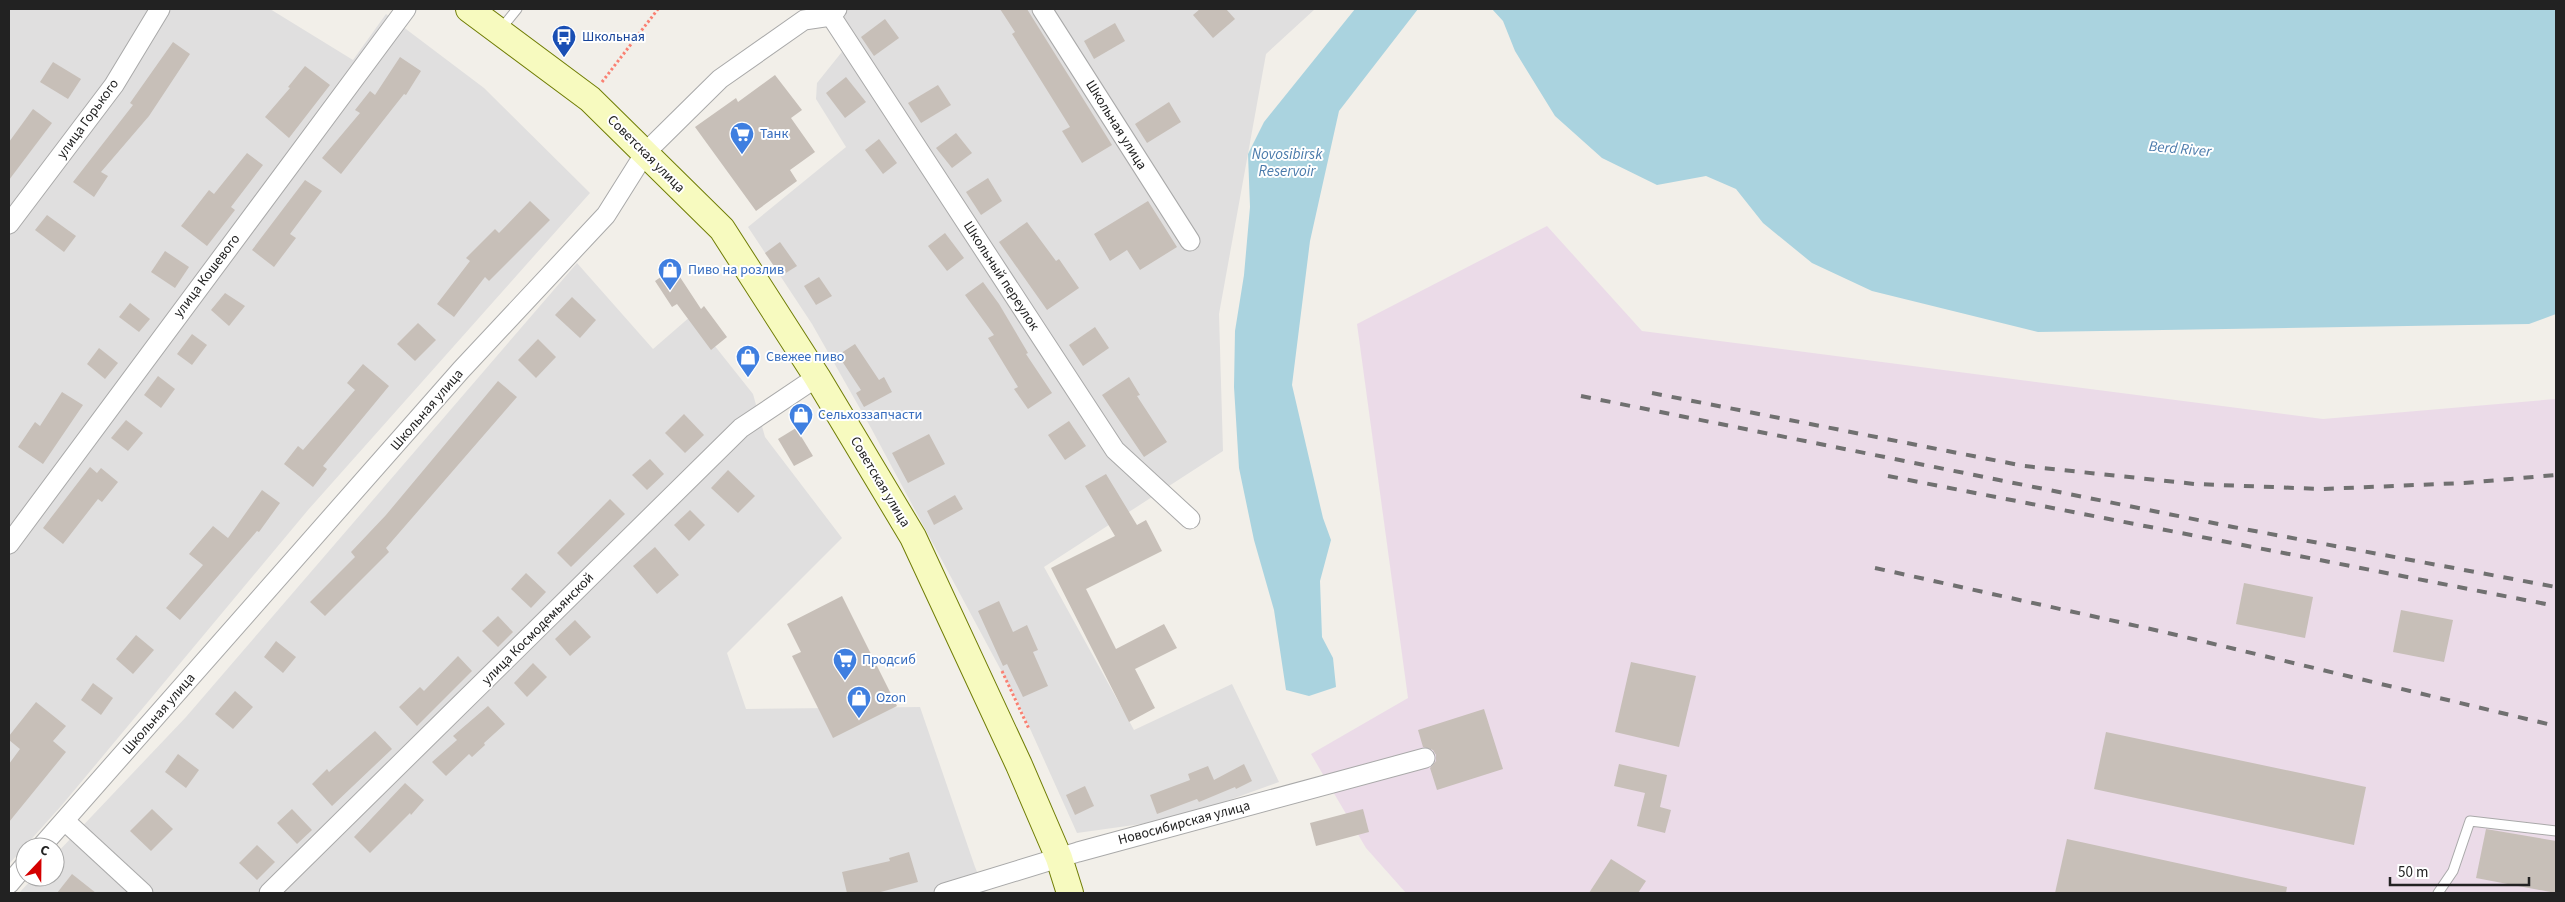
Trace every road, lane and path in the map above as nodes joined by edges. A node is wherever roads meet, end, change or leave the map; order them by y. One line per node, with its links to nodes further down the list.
1 (160, 9): 11 (street, улица Горького)
2 (406, 9): 15 (street, улица Кошевого)
3 (470, 9): 8 (main road, Советская улица)
4 (517, 9): 8 (lane)
5 (658, 9): 9 (path)
6 (1042, 9): 12 (street, Школьная улица)
7 (834, 12): 10 (street, Школьная улица); 14 (street, Школьный переулок)
8 (500, 30): 9 (main road, Советская улица)
9 (590, 99): 10 (main road, Советская улица)
10 (645, 153): 13 (main road, Советская улица); 17 (street, Школьная улица)
11 (9, 224)
12 (1190, 241)
13 (817, 377): 20 (main road, Советская улица); 22 (street, улица Космодемьянской)
14 (1190, 520)
15 (9, 544)
16 (1425, 758): 20 (street, Новосибирская улица)
17 (65, 821): 19 (street, Школьная улица); 21 (street)
18 (2556, 831): 25 (lane)
19 (51, 837)
20 (1059, 858): 23 (street, Новосибирская улица); 24 (main road, Советская улица)
21 (143, 893)
22 (269, 893)
23 (944, 893)
24 (1070, 893)
25 (2438, 893)

